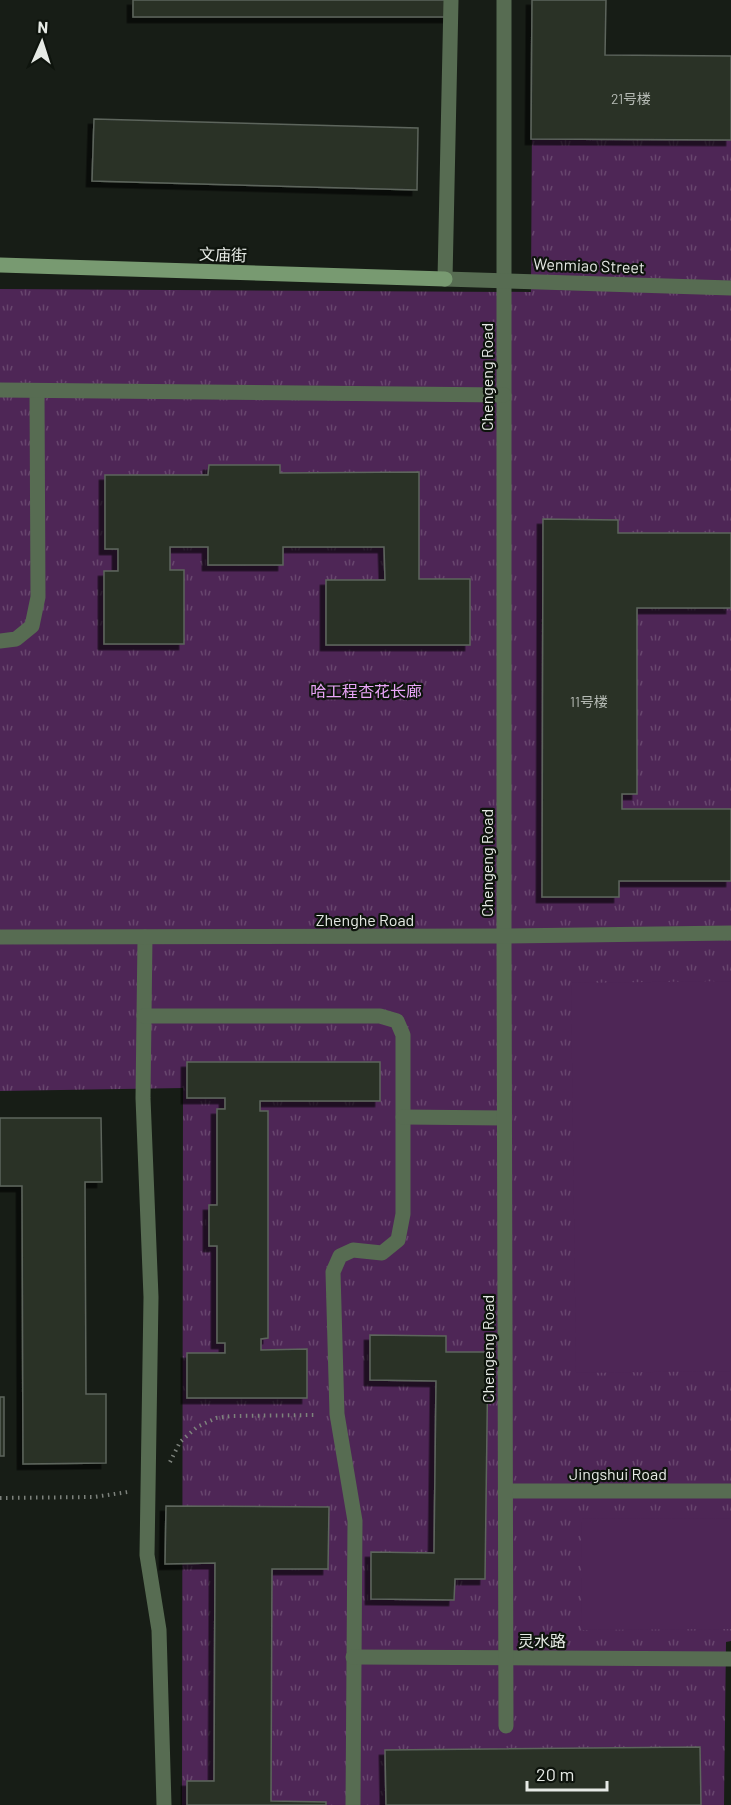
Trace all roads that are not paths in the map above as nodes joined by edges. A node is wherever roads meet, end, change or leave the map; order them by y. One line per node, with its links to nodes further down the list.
1 (452, 0): 4 (street)
2 (504, 0): 5 (street, Chengeng Road)
3 (0, 266): 4 (main road, 文庙街)
4 (445, 279): 5 (street, Wenmiao Street)
5 (504, 281): 6 (street, Wenmiao Street); 9 (street, Chengeng Road)
6 (731, 288)
7 (0, 390): 8 (street)
8 (37, 391): 9 (street); 10 (street)
9 (504, 395): 12 (street, Chengeng Road)
10 (0, 641)
11 (731, 933): 12 (street, Zhenghe Road)
12 (504, 936): 14 (street, Zhenghe Road); 17 (street, Chengeng Road)
13 (0, 937): 14 (street, Zhenghe Road)
14 (145, 937): 15 (street)
15 (144, 1016): 16 (street); 24 (street)
16 (403, 1117): 17 (street); 20 (street)
17 (504, 1118): 18 (street, Chengeng Road)
18 (505, 1491): 19 (street, Jingshui Road); 21 (street, Chengeng Road)
19 (731, 1491)
20 (353, 1657): 21 (street, 灵水路); 25 (street)
21 (506, 1658): 22 (street, 灵水路); 23 (street, Chengeng Road)
22 (731, 1659)
23 (506, 1726)
24 (164, 1805)
25 (353, 1805)

